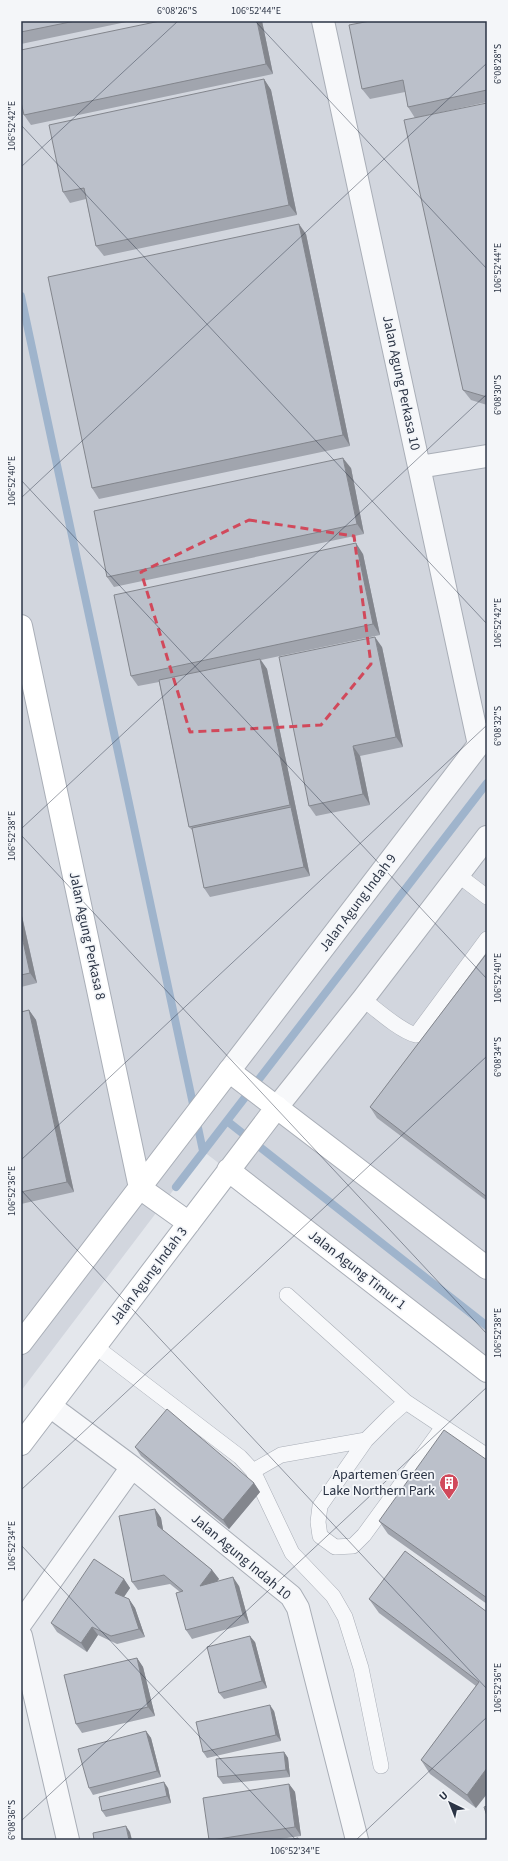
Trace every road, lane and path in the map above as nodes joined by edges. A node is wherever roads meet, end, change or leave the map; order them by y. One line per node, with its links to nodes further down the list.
1 (323, 21): 3 (street, Jalan Agung Perkasa 10)
2 (487, 456): 3 (street)
3 (419, 467): 5 (street, Jalan Agung Perkasa 10)
4 (21, 626): 14 (street, Jalan Agung Perkasa 8)
5 (483, 740): 11 (street, Jalan Agung Indah 9)
6 (487, 837): 7 (street)
7 (458, 875): 8 (lane); 10 (street)
8 (487, 897)
9 (487, 939): 10 (lane)
10 (363, 999): 12 (street)
11 (237, 1077): 12 (street); 14 (street)
12 (271, 1109): 13 (street, Jalan Agung Indah 3); 16 (street)
13 (232, 1164): 15 (street, Jalan Agung Indah 3); 20 (street, Jalan Agung Timur 1)
14 (140, 1188): 15 (street); 18 (street)
15 (189, 1223): 19 (street, Jalan Agung Indah 3)
16 (487, 1268)
17 (287, 1295): 21 (lane)
18 (21, 1343)
19 (96, 1347): 22 (street, Jalan Agung Indah 3); 28 (lane)
20 (487, 1371)
21 (406, 1402): 23 (lane); 24 (lane)
22 (50, 1406): 25 (street, Jalan Agung Indah 3); 27 (street, Jalan Agung Indah 10)
23 (443, 1427): 24 (lane); 26 (lane)
24 (366, 1440): 28 (lane)
25 (21, 1444)
26 (487, 1456)
27 (132, 1467): 29 (street); 33 (street, Jalan Agung Indah 10)
28 (254, 1471): 31 (lane)
29 (21, 1623)
30 (21, 1636): 32 (street)
31 (380, 1766)
32 (68, 1840)
33 (357, 1840)

